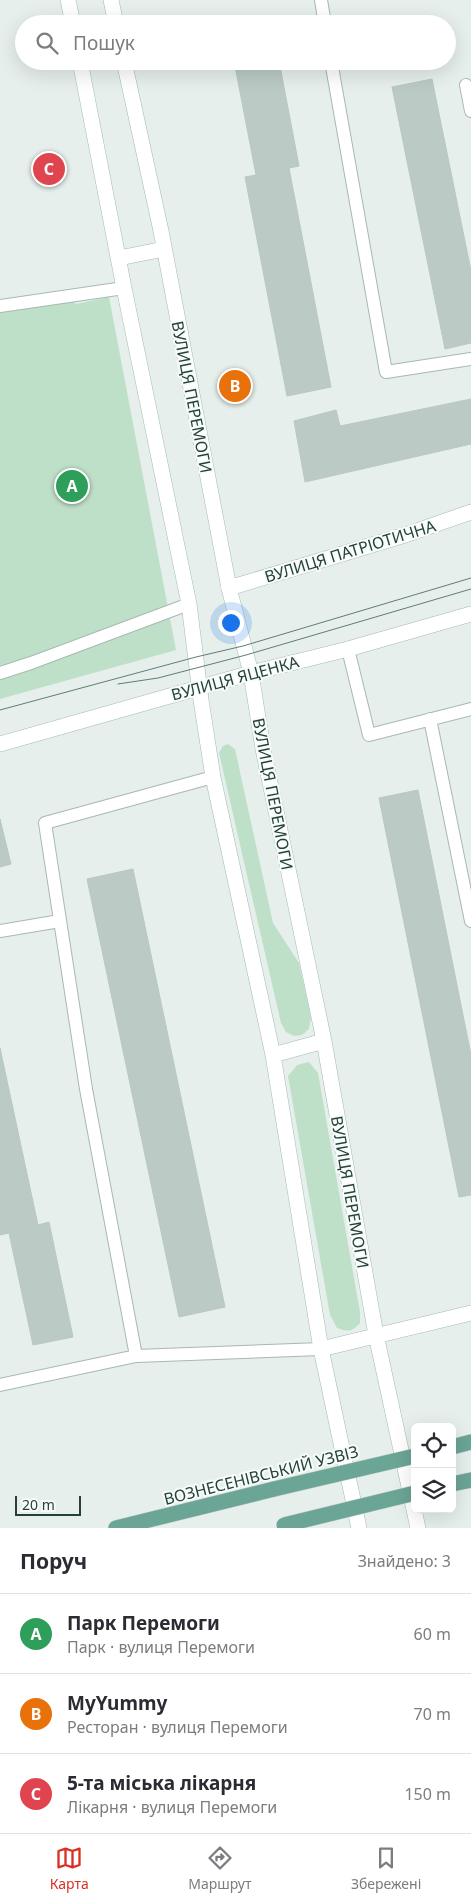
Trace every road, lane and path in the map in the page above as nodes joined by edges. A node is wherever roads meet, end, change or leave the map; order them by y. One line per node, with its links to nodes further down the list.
1 (68, 0): 4 (main road)
2 (111, 0): 5 (main road)
3 (320, 0): 6 (lane)
4 (71, 15)
5 (114, 15)
6 (323, 15)
7 (82, 70): 13 (main road)
8 (126, 70): 12 (main road, ВУЛИЦЯ ПЕРЕМОГИ)
9 (333, 70): 16 (lane)
10 (466, 84): 11 (lane)
11 (471, 111)
12 (164, 249): 13 (main road); 18 (main road, ВУЛИЦЯ ПЕРЕМОГИ)
13 (119, 258): 14 (main road)
14 (124, 288): 15 (lane); 19 (main road)
15 (0, 306)
16 (471, 359)
17 (471, 512): 18 (main road, ВУЛИЦЯ ПАТРІОТИЧНА)
18 (229, 588): 23 (main road, ВУЛИЦЯ ПЕРЕМОГИ)
19 (189, 604): 22 (lane); 24 (main road)
20 (471, 614): 21 (main road, ВУЛИЦЯ ЯЦЕНКА)
21 (348, 649): 23 (main road, ВУЛИЦЯ ЯЦЕНКА); 26 (lane)
22 (0, 672)
23 (251, 673): 24 (main road, ВУЛИЦЯ ЯЦЕНКА); 32 (main road, ВУЛИЦЯ ПЕРЕМОГИ)
24 (200, 687): 27 (main road, ВУЛИЦЯ ЯЦЕНКА); 28 (main road)
25 (471, 709): 26 (lane)
26 (430, 719): 29 (lane)
27 (0, 744)
28 (213, 777): 30 (lane); 33 (main road)
29 (471, 921)
30 (60, 922): 31 (lane); 37 (lane)
31 (0, 931)
32 (324, 1042): 33 (main road); 35 (main road, ВУЛИЦЯ ПЕРЕМОГИ)
33 (273, 1055): 36 (main road)
34 (471, 1313): 35 (main road)
35 (376, 1335): 36 (main road); 48 (main road, ВУЛИЦЯ ПЕРЕМОГИ)
36 (321, 1349): 37 (lane); 47 (main road)
37 (136, 1356): 38 (lane)
38 (0, 1385)
39 (469, 1443): 40 (main road)
40 (456, 1446)
41 (411, 1457): 46 (main road, ВОЗНЕСЕНІВСЬКИЙ УЗВІЗ, bridge)
42 (471, 1480): 43 (main road)
43 (456, 1483)
44 (411, 1495): 45 (main road, bridge)
45 (278, 1527)
46 (116, 1528)
47 (359, 1528)
48 (418, 1528)

